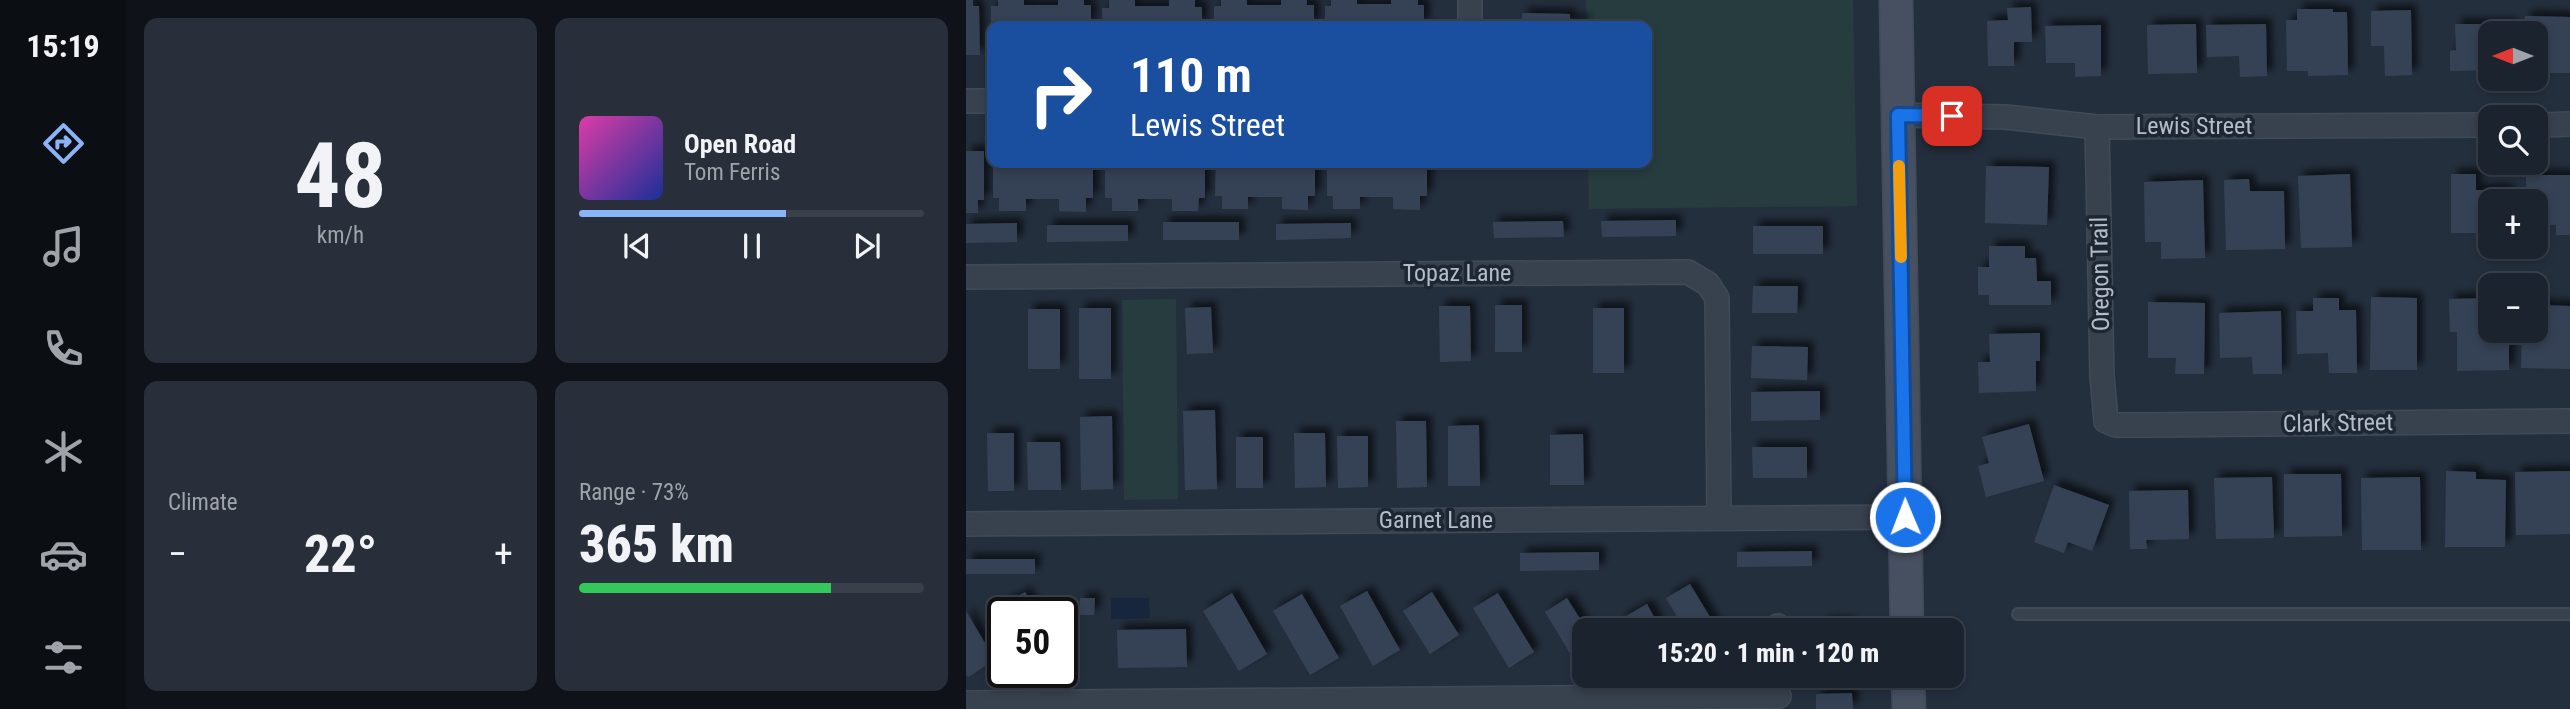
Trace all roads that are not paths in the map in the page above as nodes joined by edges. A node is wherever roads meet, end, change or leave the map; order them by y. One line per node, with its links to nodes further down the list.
1 (1470, 0): 3 (street)
2 (1896, 0): 6 (main road)
3 (1470, 21)
4 (966, 101): 5 (street)
5 (987, 101)
6 (1898, 115): 10 (street, Lewis Street); 15 (main road)
7 (2570, 124): 9 (street)
8 (2478, 125): 10 (street, Lewis Street)
9 (2548, 125)
10 (2096, 127): 12 (street, Oregon Trail)
11 (966, 276): 14 (street, Topaz Lane)
12 (2106, 421): 13 (street, Clark Street)
13 (2570, 421)
14 (1719, 517): 15 (street, Garnet Lane); 16 (street, Garnet Lane)
15 (1905, 517): 19 (main road)
16 (966, 524)
17 (2018, 614): 18 (lane)
18 (2570, 614)
19 (1907, 618)
20 (1908, 688): 23 (main road)
21 (1779, 694): 22 (street)
22 (966, 703)
23 (1909, 709)

